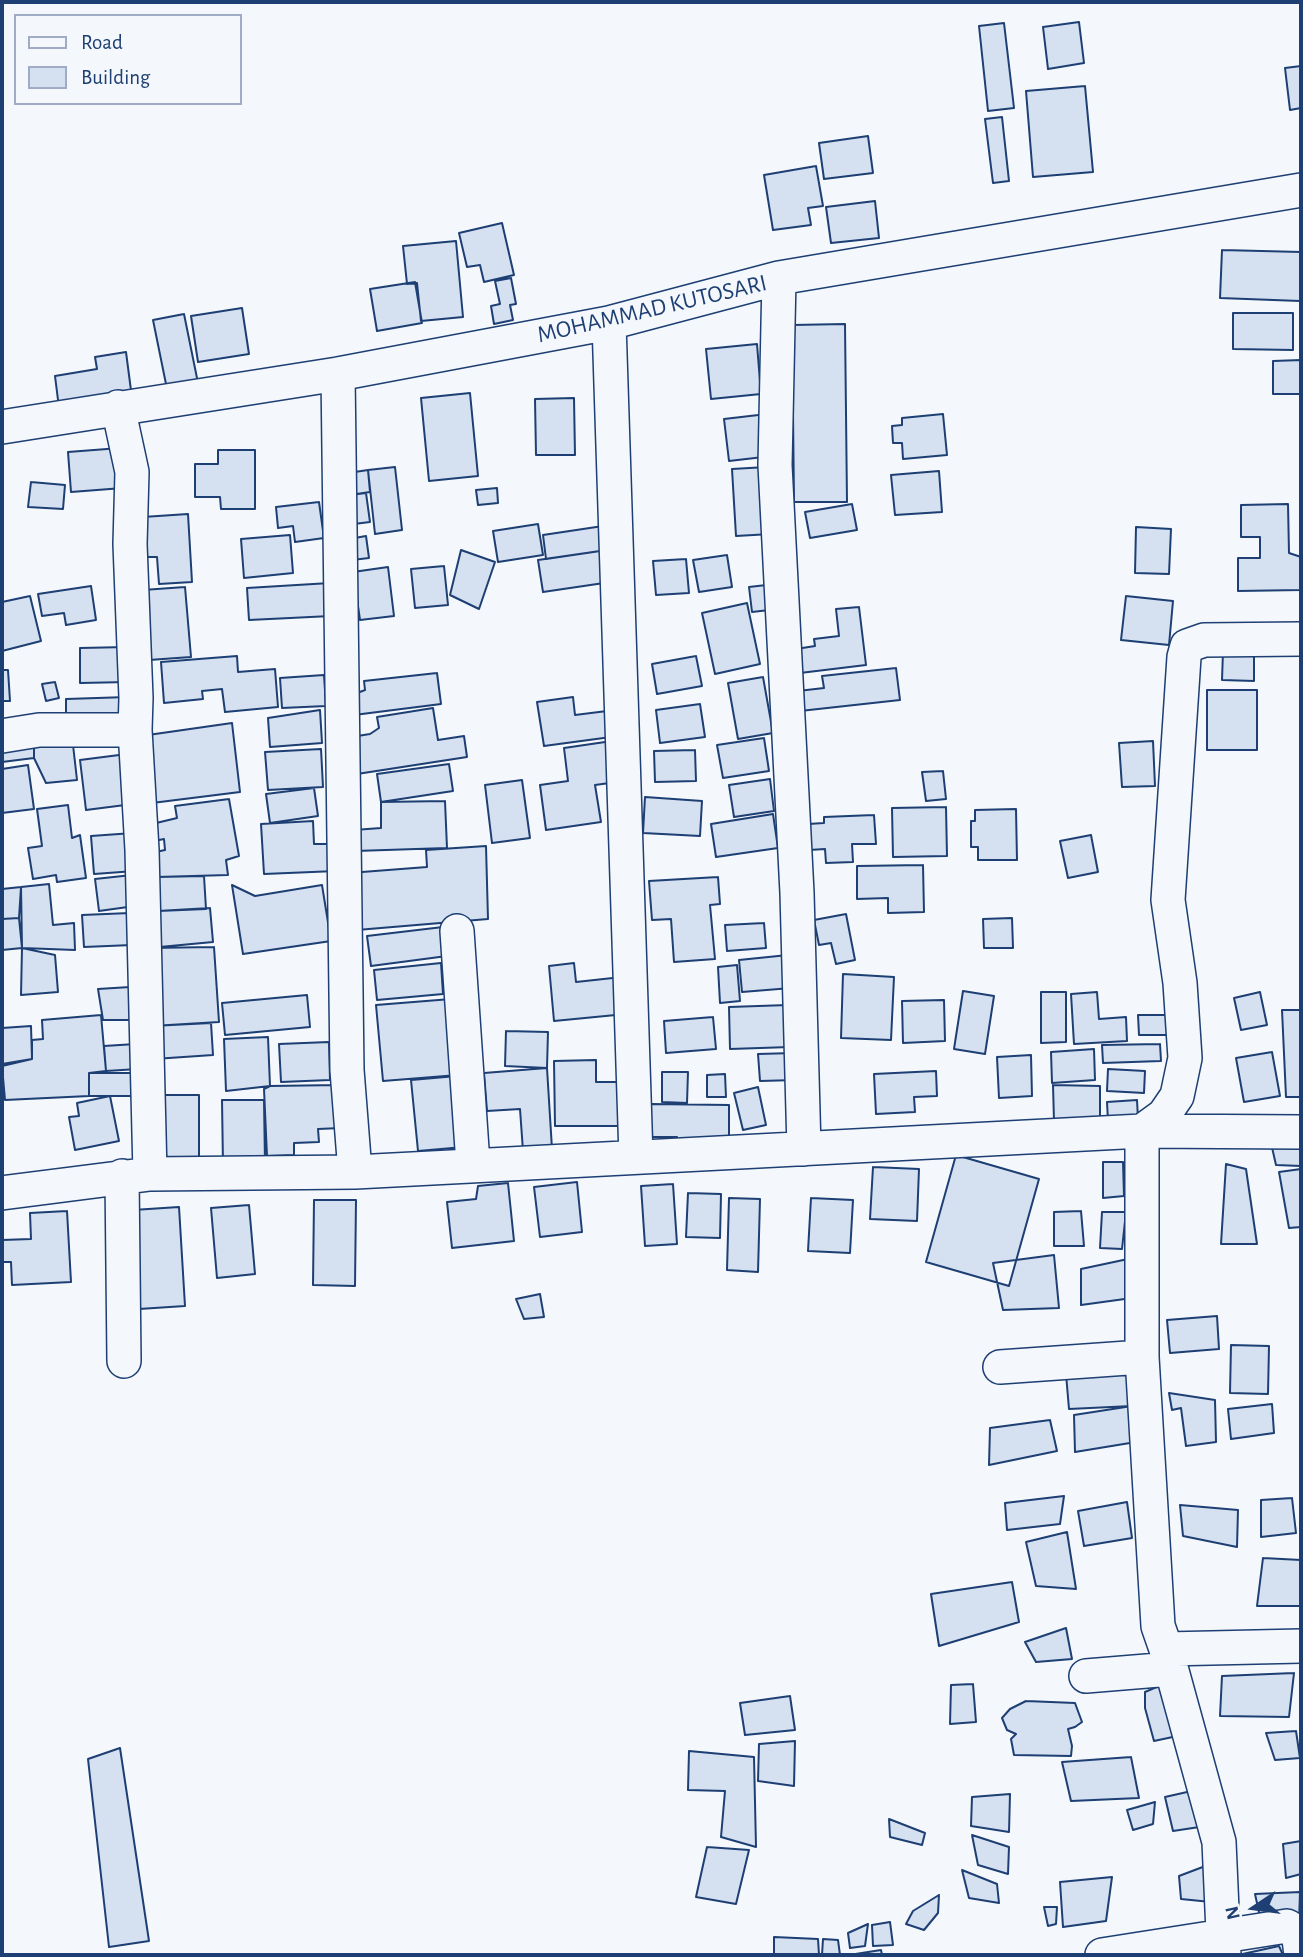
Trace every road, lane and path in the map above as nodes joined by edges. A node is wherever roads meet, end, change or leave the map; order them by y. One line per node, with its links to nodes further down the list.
1 (1301, 190): 2 (street, MOHAMMAD KUTOSARI)
2 (779, 278): 3 (street, MOHAMMAD KUTOSARI); 13 (street)
3 (609, 323): 4 (street, MOHAMMAD KUTOSARI); 14 (street)
4 (338, 374): 5 (street, MOHAMMAD KUTOSARI); 16 (street)
5 (118, 407): 6 (street, MOHAMMAD KUTOSARI); 8 (street)
6 (2, 427)
7 (1301, 639): 11 (street)
8 (135, 730): 9 (street); 17 (street)
9 (2, 736)
10 (457, 931): 15 (street)
11 (1142, 1131): 12 (street); 13 (street); 19 (street)
12 (1301, 1132)
13 (804, 1149): 14 (street)
14 (636, 1157): 15 (street)
15 (473, 1164): 16 (street)
16 (355, 1172): 17 (street)
17 (136, 1175): 18 (street); 20 (street)
18 (2, 1193)
19 (1142, 1357): 21 (street); 23 (street)
20 (124, 1361)
21 (1000, 1367)
22 (1301, 1646): 23 (street)
23 (1169, 1659): 24 (street); 25 (street)
24 (1086, 1676)
25 (1224, 1945): 26 (street); 27 (street)
26 (1102, 1955)
27 (1301, 1955)

